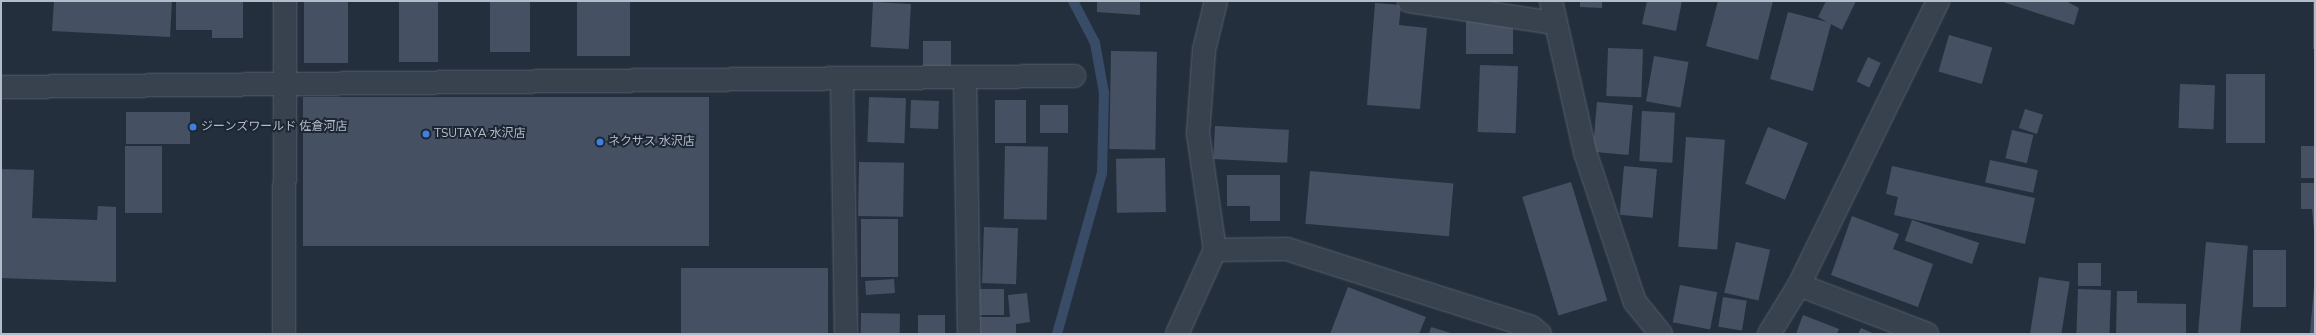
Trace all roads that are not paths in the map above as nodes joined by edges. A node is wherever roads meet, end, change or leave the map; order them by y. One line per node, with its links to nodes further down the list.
1 (285, 1): 10 (street)
2 (1216, 1): 12 (street)
3 (1409, 1): 6 (street)
4 (1551, 1): 6 (street)
5 (1938, 1): 13 (street)
6 (1556, 23): 19 (street)
7 (1074, 76): 8 (street)
8 (965, 78): 9 (street); 16 (street)
9 (842, 79): 10 (street); 15 (street)
10 (286, 86): 11 (street); 14 (street)
11 (1, 87)
12 (1215, 250): 17 (street); 18 (street)
13 (1799, 285): 20 (street); 21 (street)
14 (284, 334)
15 (846, 334)
16 (969, 334)
17 (1176, 334)
18 (1540, 334)
19 (1661, 334)
20 (1769, 334)
21 (1927, 334)

